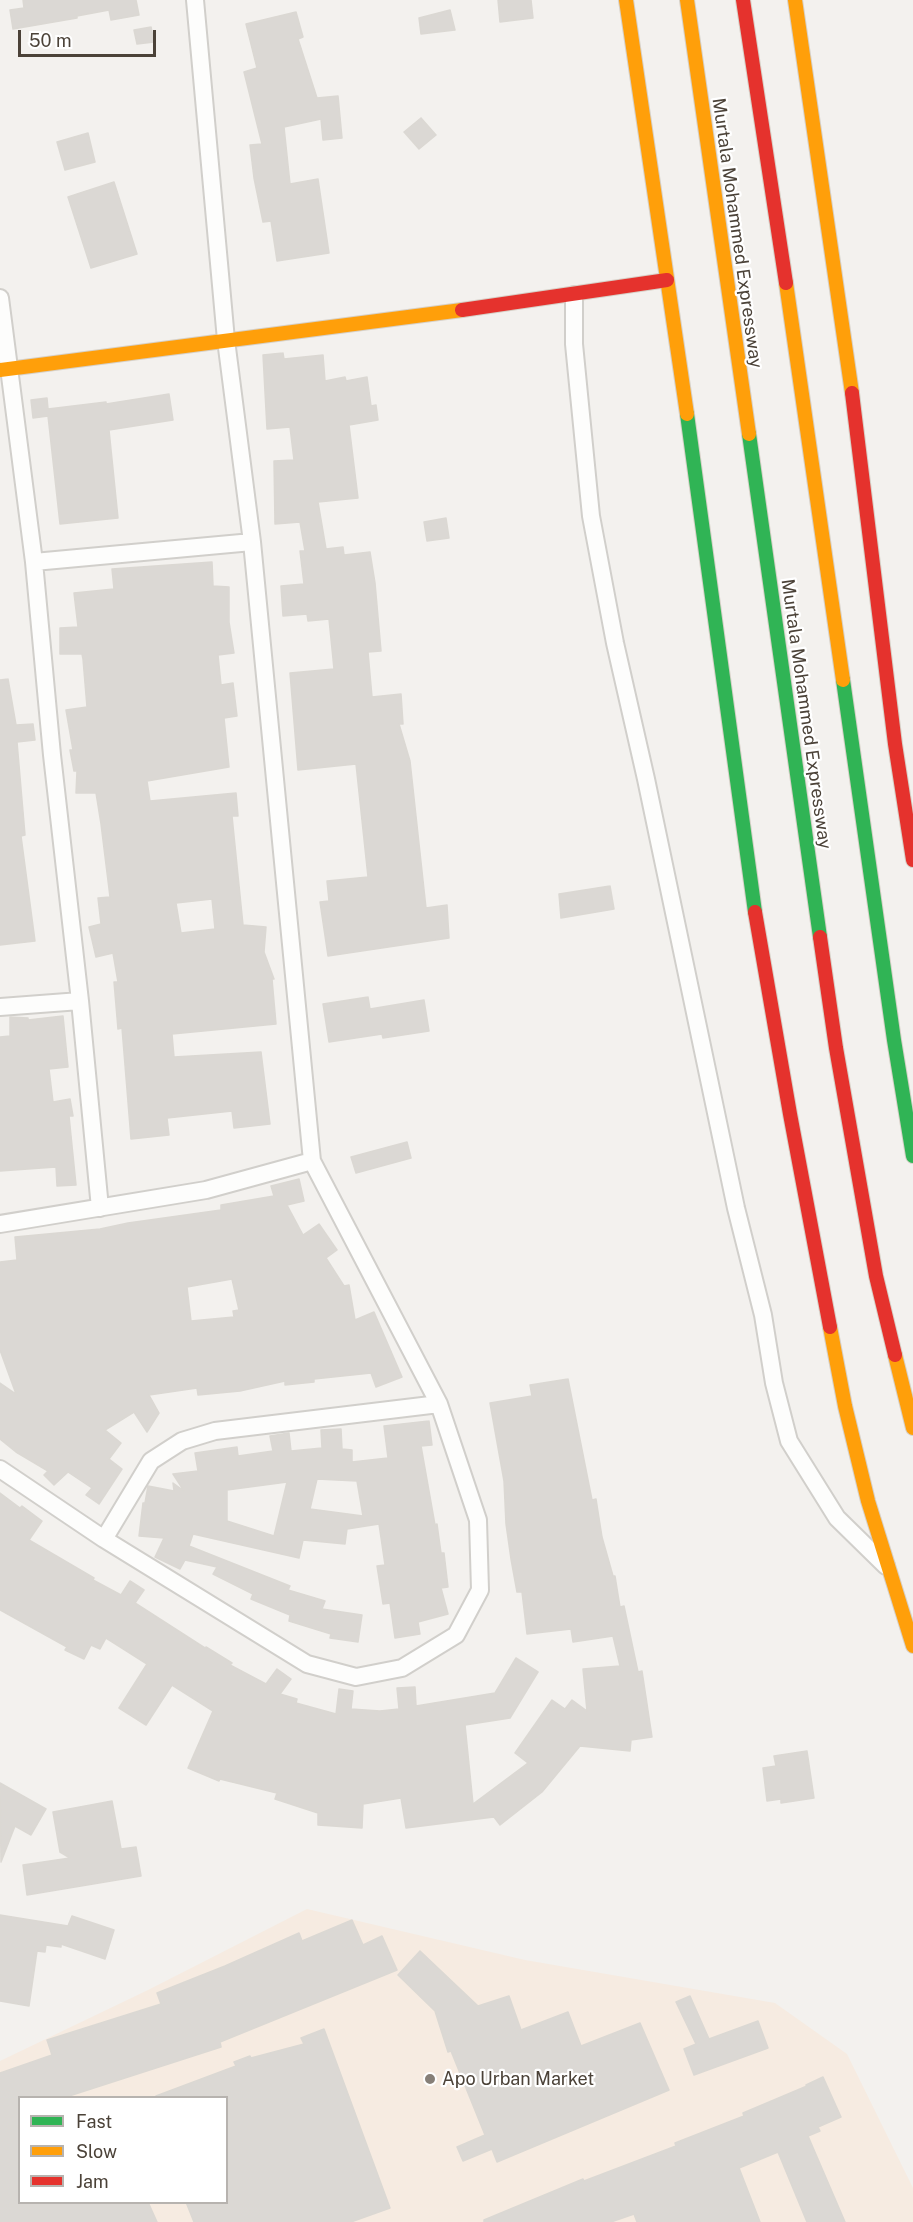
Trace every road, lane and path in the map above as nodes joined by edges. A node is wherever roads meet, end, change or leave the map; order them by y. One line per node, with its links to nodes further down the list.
1 (195, 0): 9 (street)
2 (626, 0): 6 (main road)
3 (687, 0): 21 (main road, Murtala Mohammed Expressway)
4 (742, 0): 16 (main road)
5 (795, 0): 13 (main road)
6 (667, 280): 7 (main road); 24 (main road)
7 (574, 295): 9 (main road); 24 (street)
8 (0, 298): 10 (street)
9 (226, 340): 10 (main road); 11 (street)
10 (4, 370): 12 (street)
11 (252, 542): 12 (street); 17 (street)
12 (34, 562): 14 (street)
13 (913, 860)
14 (80, 1000): 15 (street); 18 (street)
15 (0, 1007)
16 (913, 1156)
17 (312, 1161): 18 (street); 20 (street)
18 (100, 1208): 19 (street)
19 (0, 1224)
20 (439, 1404): 23 (street); 23 (street)
21 (913, 1428)
22 (0, 1469): 23 (street)
23 (104, 1539)
24 (890, 1570): 25 (main road)
25 (913, 1646)

